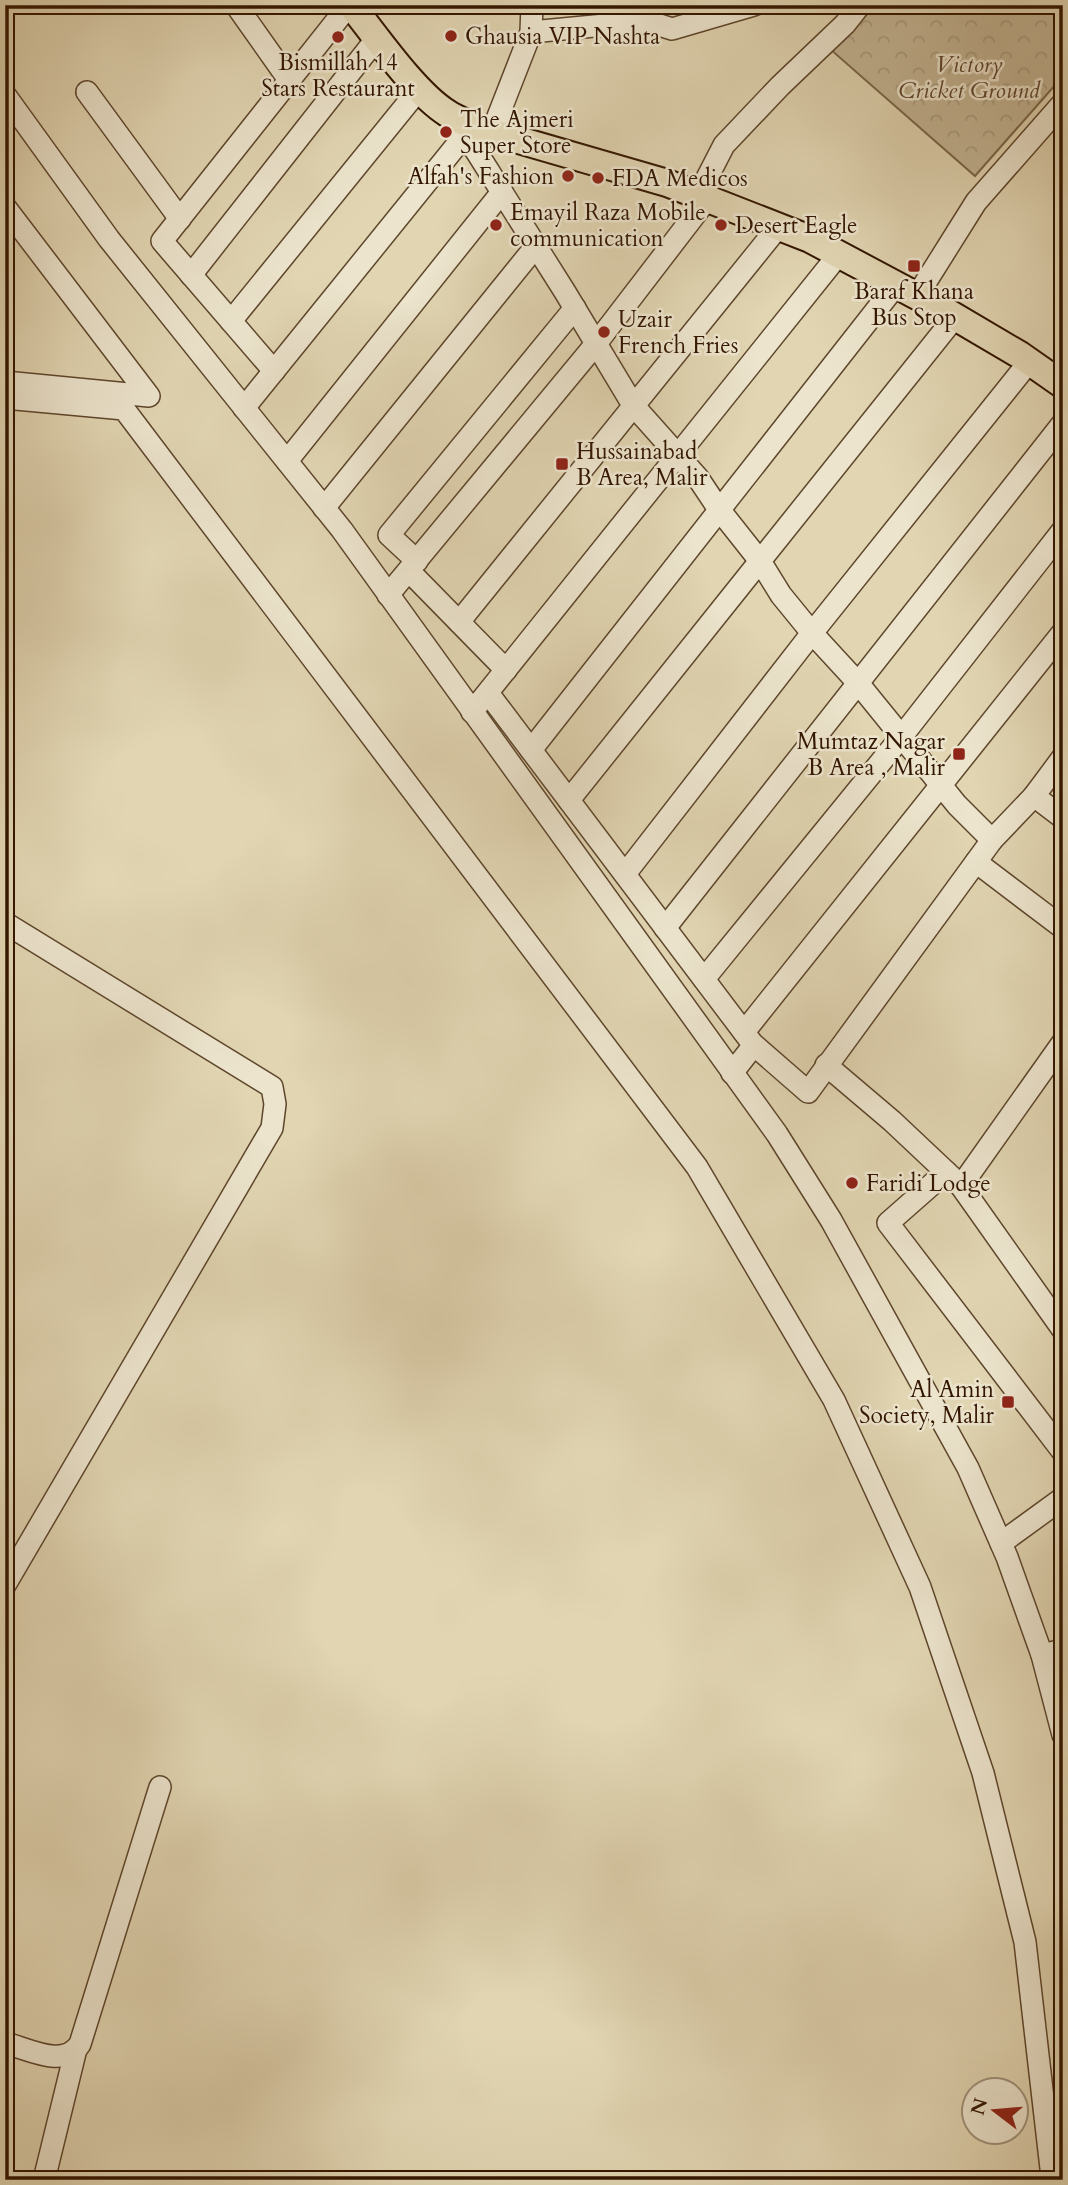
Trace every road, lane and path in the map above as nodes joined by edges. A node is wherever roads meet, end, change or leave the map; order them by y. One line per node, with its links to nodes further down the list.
1 (236, 5): 8 (street)
2 (532, 5): 7 (street)
3 (860, 5): 16 (street)
4 (746, 6): 5 (street)
5 (645, 13): 7 (street)
6 (364, 15): 8 (street); 9 (main road); 14 (main road); 23 (street)
7 (531, 32): 14 (street)
8 (289, 80): 19 (street)
9 (420, 88): 13 (main road); 27 (street)
10 (87, 92): 19 (street)
11 (5, 95): 36 (street)
12 (1063, 103): 24 (street)
13 (447, 113): 15 (street); 16 (main road)
14 (497, 119): 16 (main road)
15 (464, 136): 17 (street); 31 (street)
16 (707, 190): 20 (main road); 24 (main road); 28 (street)
17 (502, 192): 21 (street); 39 (street)
18 (5, 207): 32 (street)
19 (180, 219): 23 (street)
20 (779, 226): 22 (main road); 35 (street)
21 (536, 246): 25 (street); 40 (street)
22 (839, 254): 24 (main road); 38 (street)
23 (191, 275): 27 (street)
24 (913, 287): 26 (main road); 30 (main road); 41 (street)
25 (575, 308): 28 (street); 44 (street)
26 (955, 317): 29 (main road); 43 (street)
27 (231, 321): 31 (street)
28 (596, 345): 35 (street); 44 (street)
29 (1029, 362): 33 (main road); 48 (street)
30 (1063, 368)
31 (274, 371): 36 (street)
32 (5, 382)
33 (1063, 385)
34 (5, 398): 83 (street)
35 (634, 405): 38 (street); 46 (street)
36 (244, 408): 39 (street)
37 (1063, 423): 50 (street)
38 (680, 454): 41 (street); 49 (street)
39 (287, 461): 40 (street)
40 (324, 508): 45 (street)
41 (718, 508): 43 (street); 54 (street)
42 (1063, 530): 53 (street)
43 (760, 561): 48 (street); 58 (street)
44 (413, 566): 45 (street); 46 (street)
45 (388, 596): 52 (street)
46 (459, 622): 49 (street)
47 (1063, 632): 56 (street)
48 (812, 633): 50 (street); 62 (street)
49 (506, 670): 51 (street)
50 (858, 684): 53 (street); 64 (street)
51 (488, 693): 52 (street); 54 (street)
52 (472, 712): 70 (street)
53 (902, 736): 56 (street); 66 (street)
54 (531, 750): 58 (street)
55 (1063, 757): 57 (street)
56 (941, 786): 60 (street); 67 (street)
57 (1034, 796): 59 (street); 60 (street)
58 (569, 800): 62 (street)
59 (1063, 818)
60 (992, 840): 61 (street)
61 (976, 862): 65 (street); 69 (street)
62 (625, 874): 64 (street)
63 (5, 923): 76 (street)
64 (665, 928): 66 (street)
65 (1063, 928)
66 (704, 979): 67 (street)
67 (749, 1039): 69 (street); 70 (street)
68 (1063, 1042): 71 (street)
69 (826, 1065): 71 (street)
70 (733, 1073): 75 (street)
71 (953, 1179): 72 (street); 73 (street)
72 (1063, 1330)
73 (1063, 1452)
74 (1063, 1498): 75 (street)
75 (1001, 1543): 77 (street)
76 (5, 1585)
77 (1052, 1653): 78 (street)
78 (1063, 1735)
79 (160, 1787): 81 (street)
80 (5, 2043): 81 (street)
81 (75, 2053): 82 (street)
82 (44, 2180)
83 (1048, 2180)

